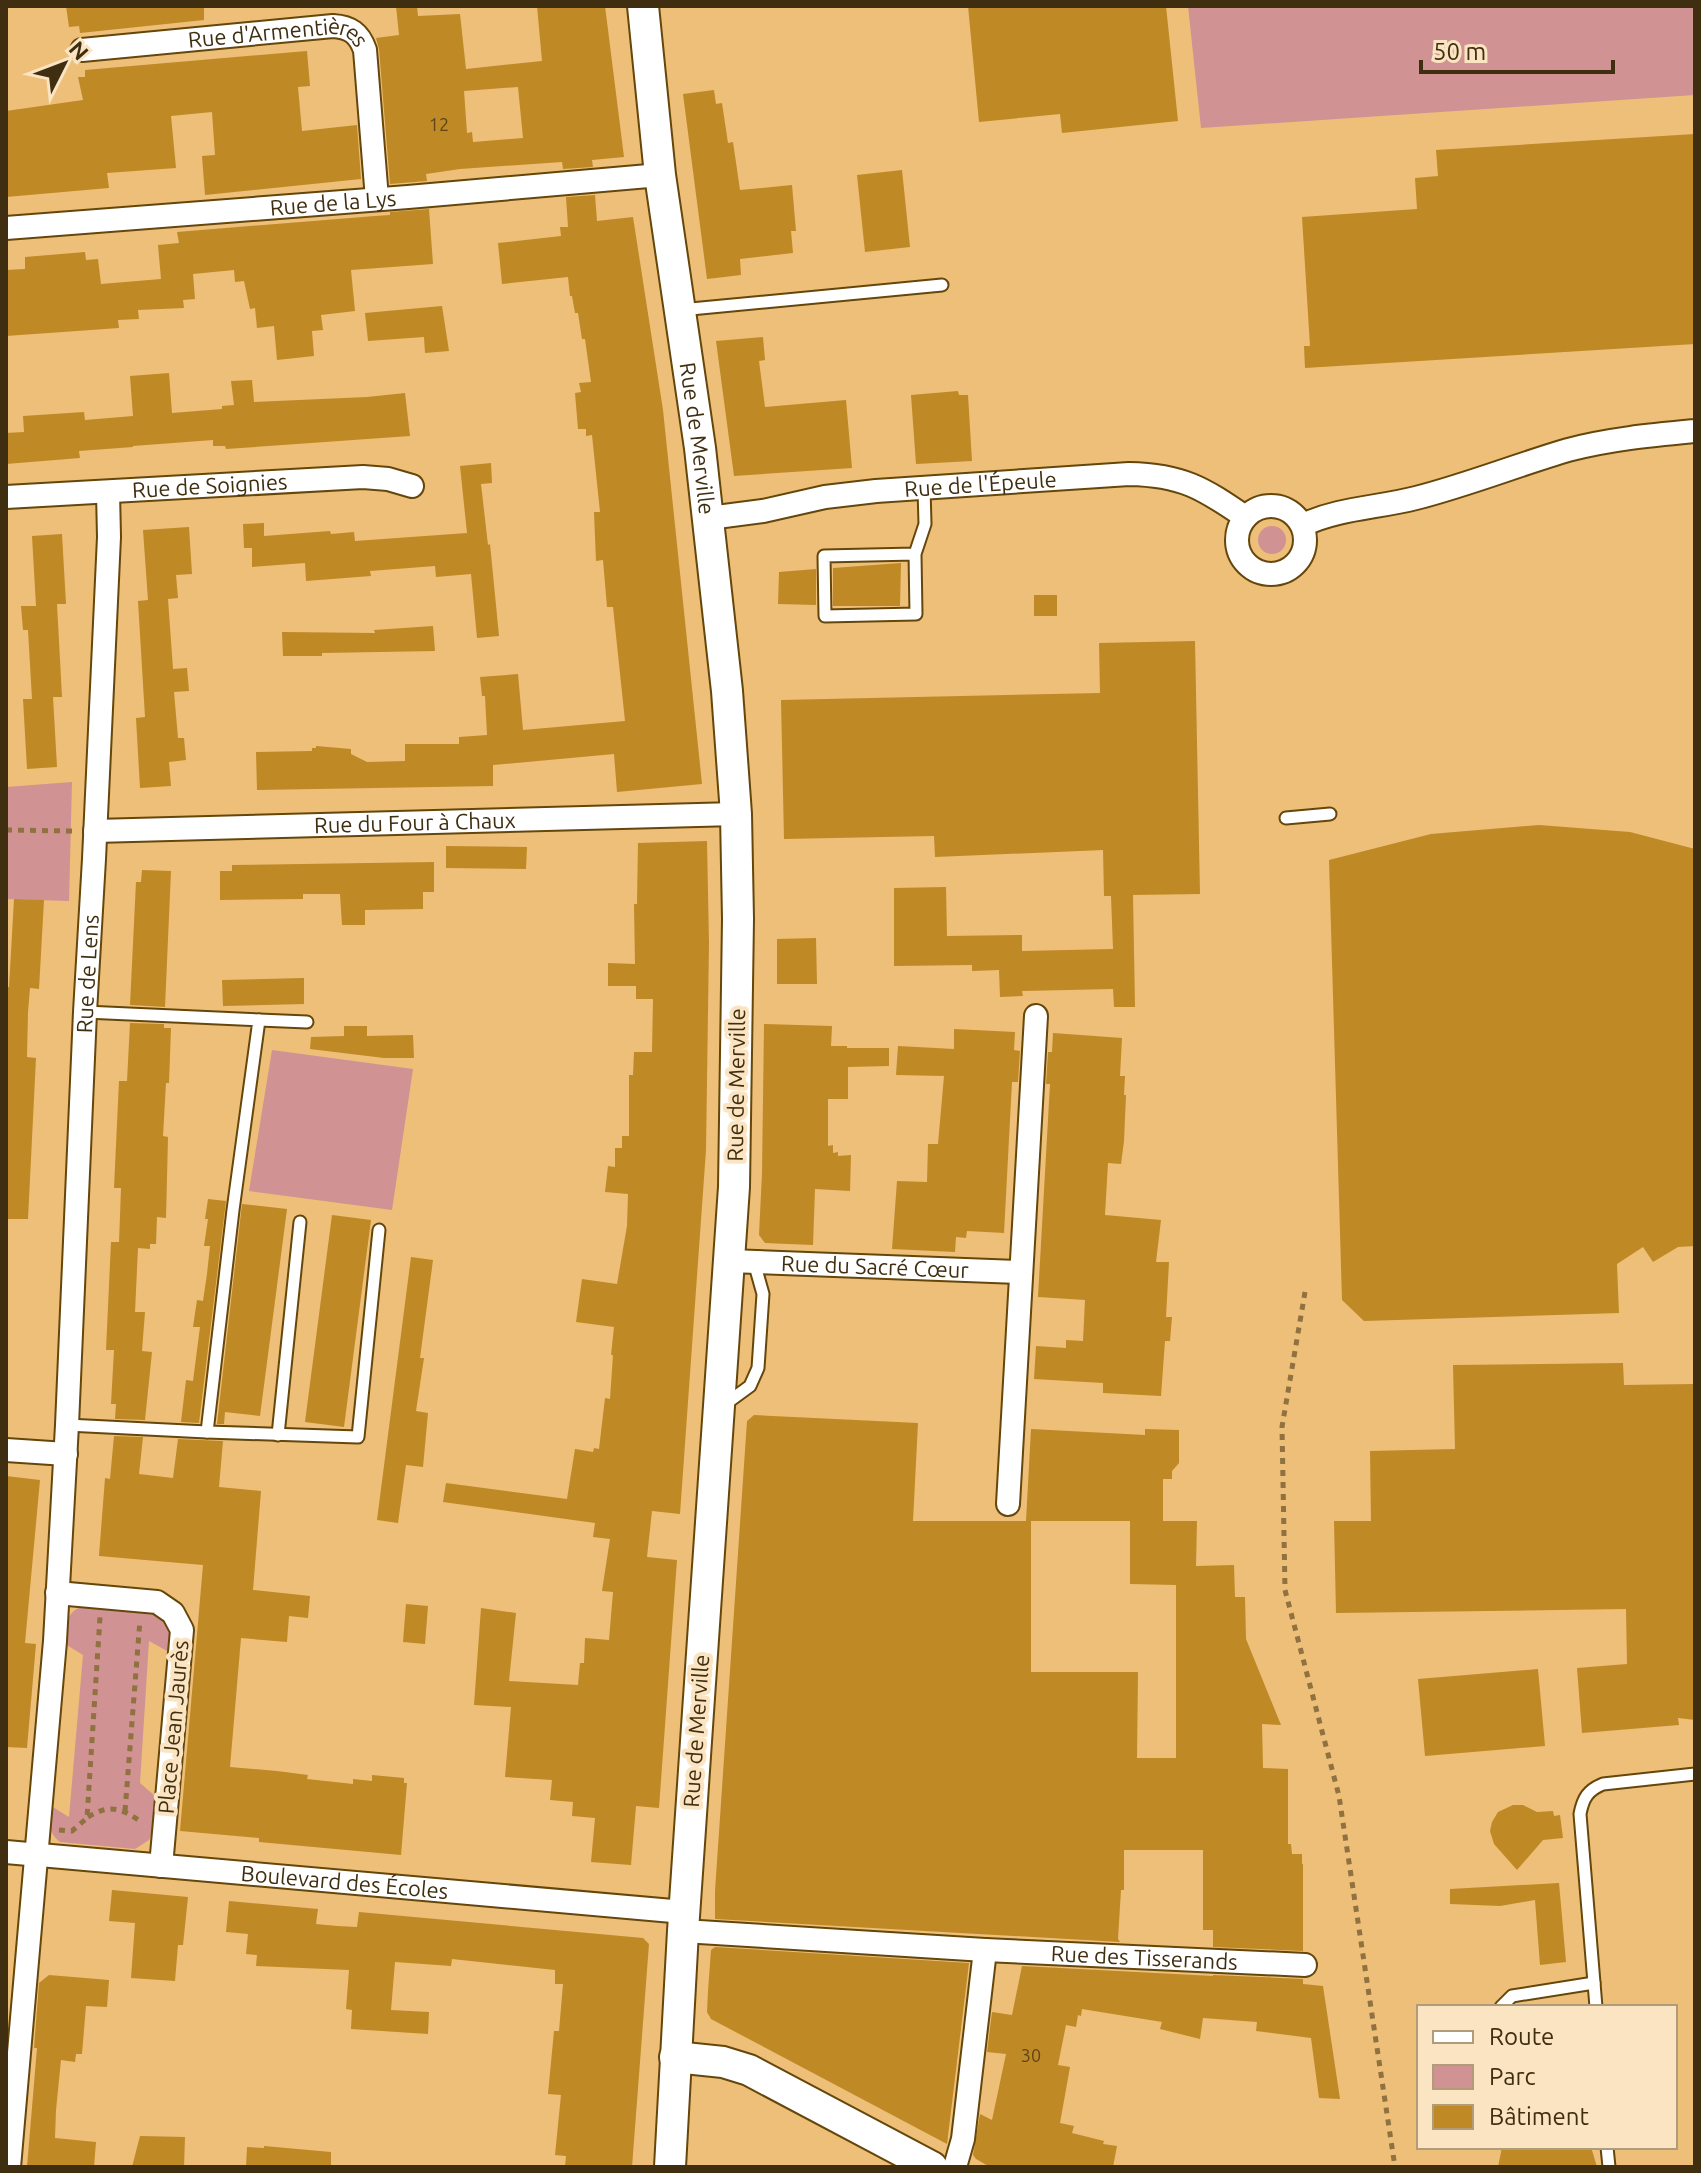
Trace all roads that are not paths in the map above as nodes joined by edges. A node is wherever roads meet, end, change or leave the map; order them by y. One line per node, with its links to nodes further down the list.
1 (643, 6): 3 (street, Rue de Merville)
2 (82, 50): 4 (street, Rue d'Armentières)
3 (660, 175): 4 (street, Rue de la Lys); 7 (street, Rue de Merville)
4 (377, 199): 5 (street, Rue de la Lys)
5 (6, 228)
6 (942, 285): 7 (lane)
7 (679, 310): 14 (street, Rue de Merville)
8 (1695, 431): 15 (street)
9 (412, 486): 11 (street, Rue de Soignies)
10 (924, 488): 13 (street, Rue de l'Épeule); 14 (street, Rue de l'Épeule); 16 (lane)
11 (108, 492): 12 (street, Rue de Soignies); 20 (street, Rue de Lens)
12 (6, 497)
13 (1245, 517): 15 (street); 15 (street)
14 (709, 518): 17 (street, Rue de Merville)
15 (1303, 525)
16 (915, 554): 16 (lane)
17 (736, 814): 20 (street, Rue du Four à Chaux); 27 (street, Rue de Merville)
18 (1330, 814): 19 (lane)
19 (1286, 818)
20 (95, 831): 21 (street, Rue de Lens)
21 (85, 1012): 23 (lane); 29 (street, Rue de Lens)
22 (1036, 1016): 28 (street)
23 (259, 1020): 24 (lane); 30 (lane)
24 (307, 1022)
25 (300, 1222): 31 (lane)
26 (379, 1230): 31 (lane)
27 (741, 1261): 28 (street, Rue du Sacré Cœur); 40 (street, Rue de Merville)
28 (1021, 1272): 34 (street)
29 (67, 1425): 30 (lane); 33 (street, Rue de Lens)
30 (207, 1432): 31 (lane)
31 (278, 1435)
32 (6, 1450): 33 (street)
33 (66, 1454): 35 (street)
34 (1008, 1504)
35 (57, 1593): 38 (street); 39 (street, Place Jean Jaurès)
36 (1695, 1774): 43 (lane)
37 (6, 1852): 38 (street, Boulevard des Écoles)
38 (37, 1854): 39 (street, Boulevard des Écoles); 46 (street)
39 (161, 1866): 40 (street, Boulevard des Écoles)
40 (683, 1921): 41 (street, Rue des Tisserands); 47 (street, Rue de Merville)
41 (985, 1950): 42 (street, Rue des Tisserands); 52 (street)
42 (1305, 1965)
43 (1594, 1983): 44 (lane); 45 (lane)
44 (1503, 2005)
45 (1596, 2005)
46 (14, 2007): 48 (street)
47 (675, 2057): 50 (street, Rue de Merville); 51 (street)
48 (10, 2111): 49 (street)
49 (9, 2167)
50 (670, 2167)
51 (932, 2167)
52 (955, 2167)

